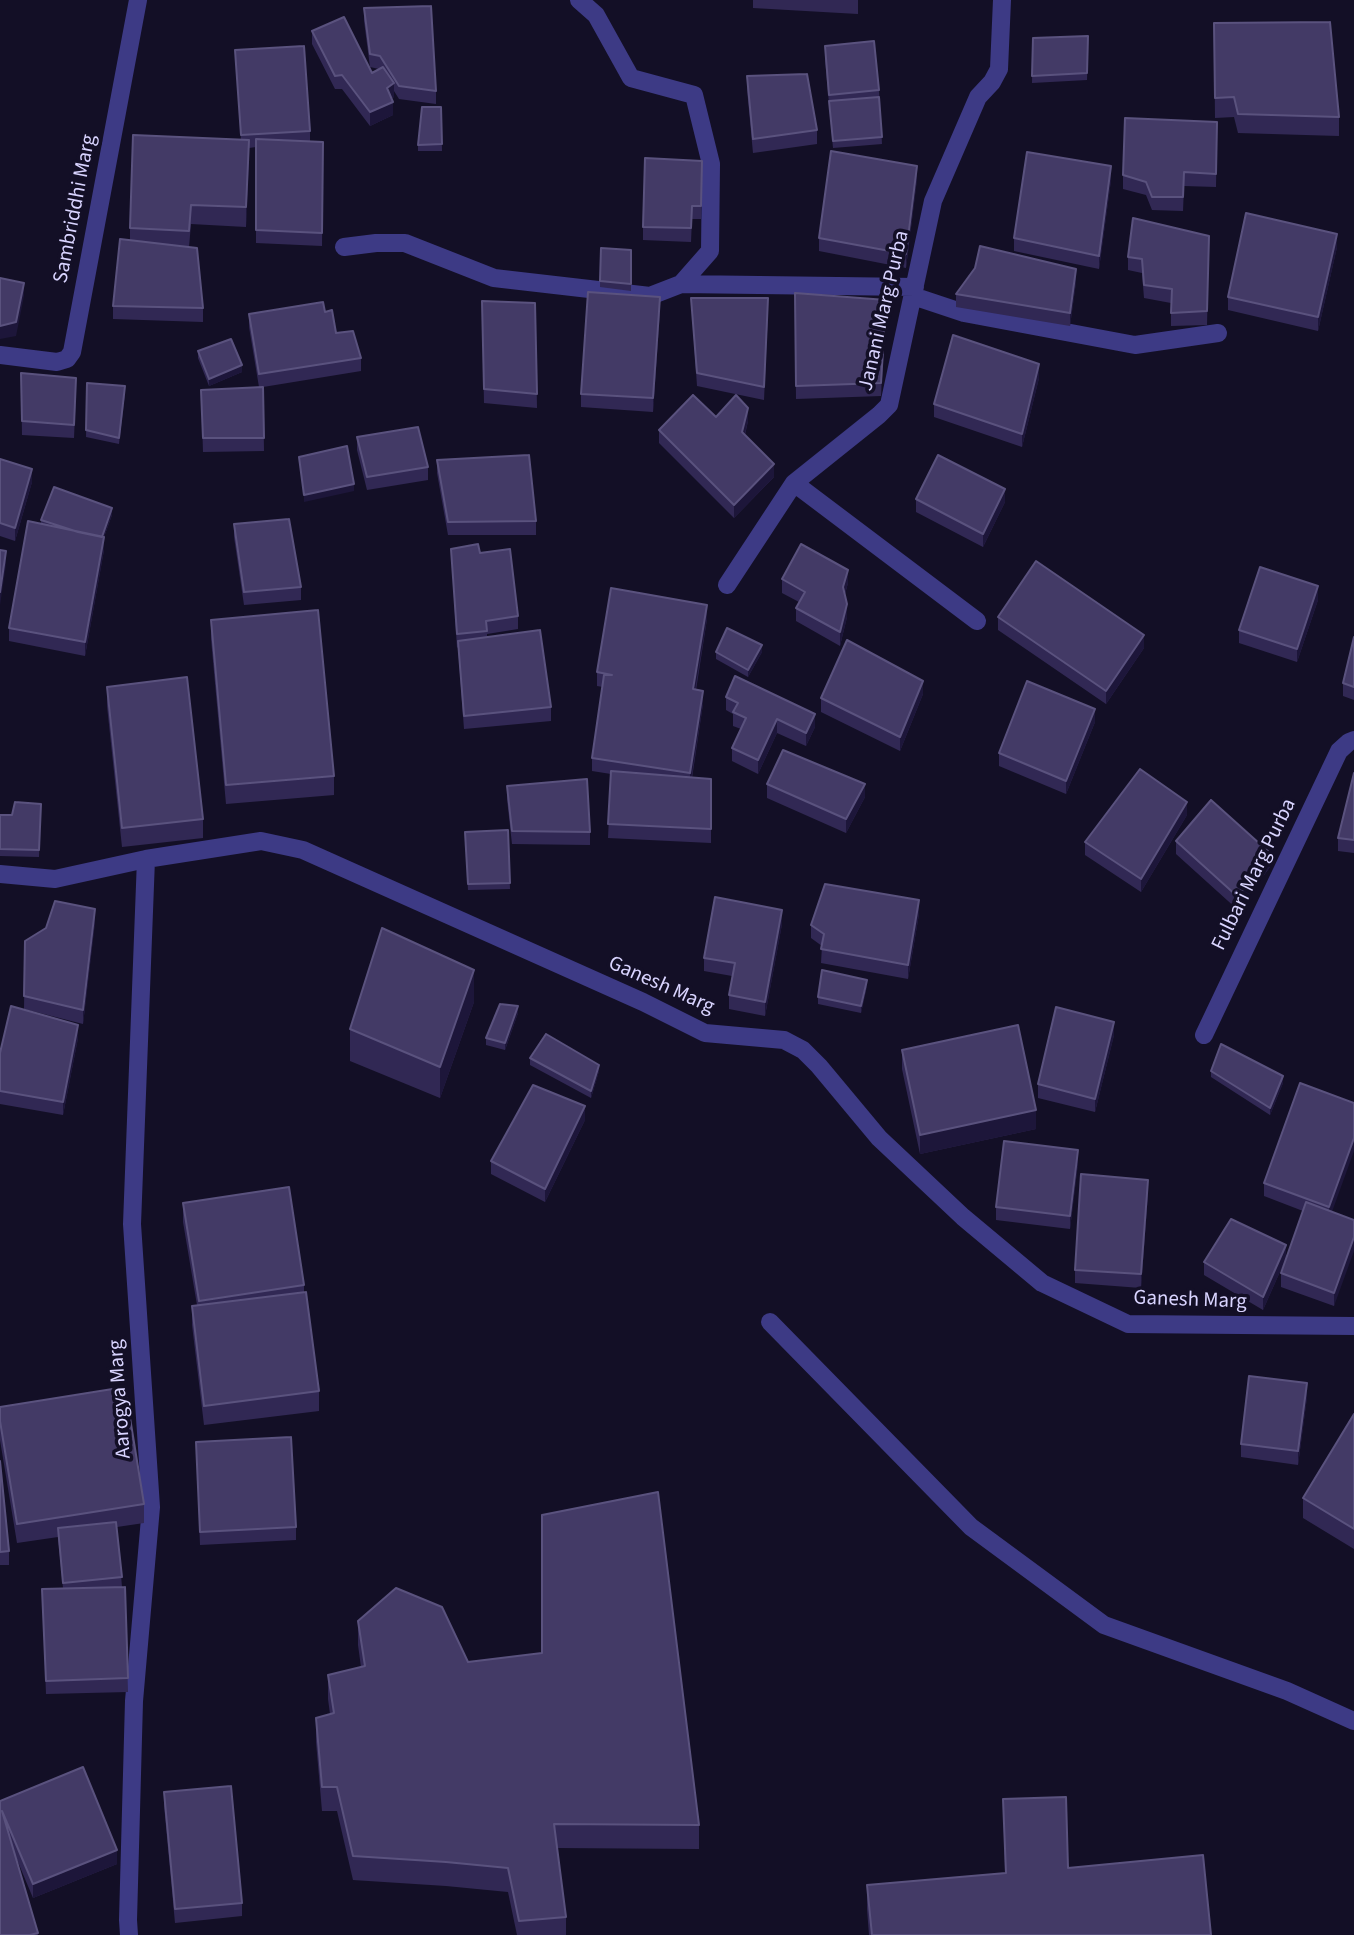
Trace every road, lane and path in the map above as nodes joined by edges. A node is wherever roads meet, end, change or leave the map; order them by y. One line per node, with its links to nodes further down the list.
1 (138, 0): 8 (street, Sambriddhi Marg)
2 (579, 0): 5 (street)
3 (1002, 0): 6 (street, Janani Marg Purba)
4 (344, 247): 5 (street)
5 (681, 284): 6 (street)
6 (914, 291): 7 (street); 9 (street, Janani Marg Purba)
7 (1218, 333)
8 (0, 355)
9 (794, 483): 10 (street, Janani Marg Purba); 11 (street)
10 (727, 585)
11 (977, 621)
12 (1354, 740): 15 (street, Fulbari Marg Purba)
13 (146, 859): 14 (street, Ganesh Marg); 17 (street, Ganesh Marg); 19 (street, Aarogya Marg)
14 (0, 874)
15 (1204, 1035)
16 (770, 1322): 18 (street)
17 (1354, 1326)
18 (1354, 1721)
19 (129, 1935)

